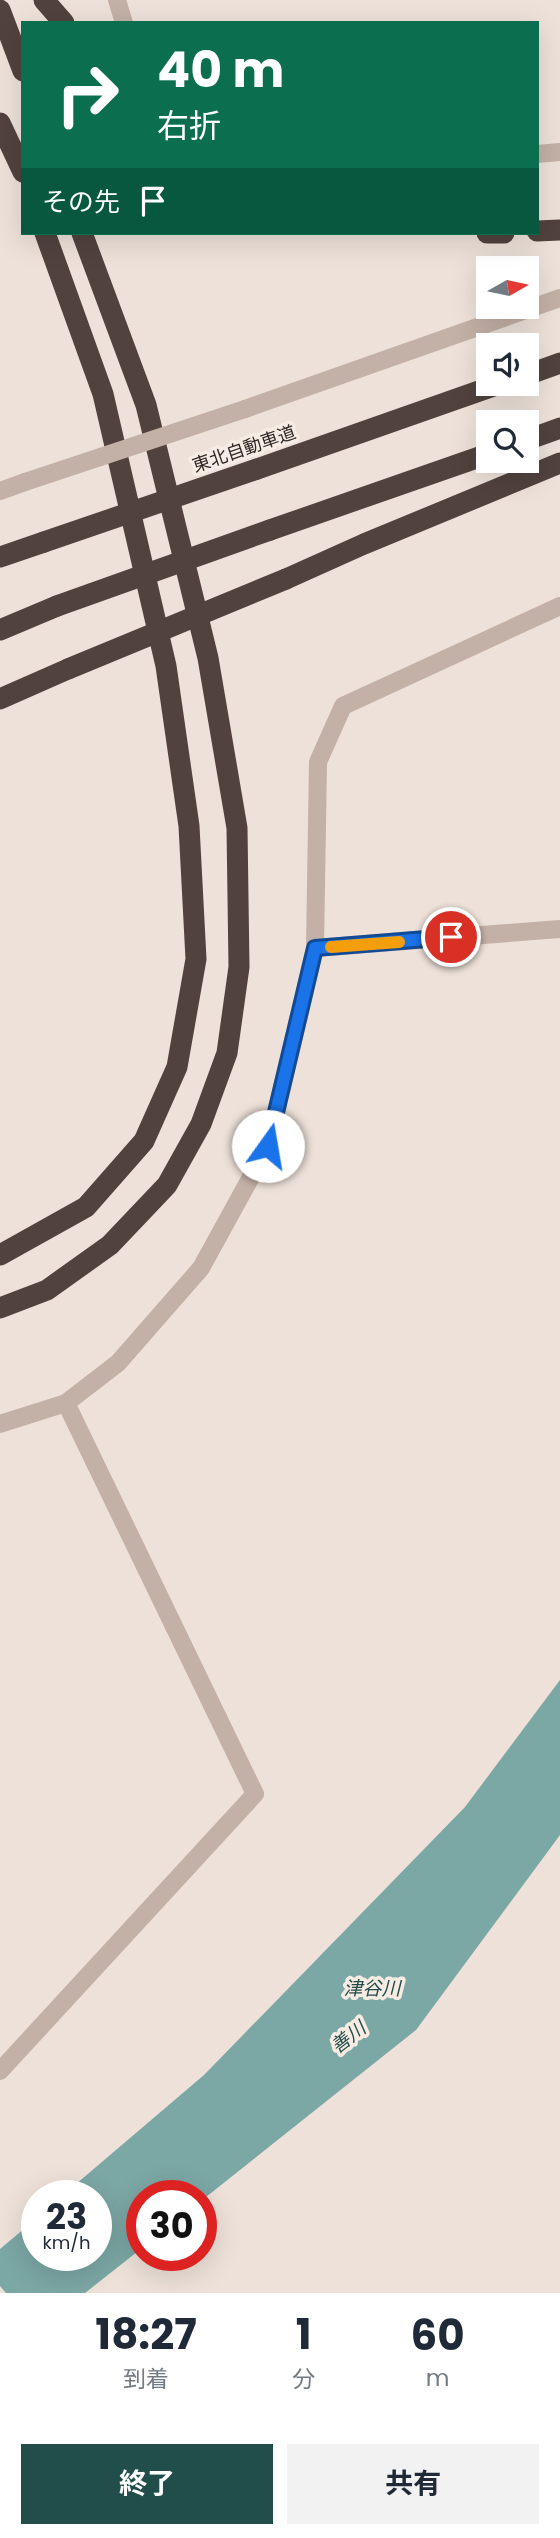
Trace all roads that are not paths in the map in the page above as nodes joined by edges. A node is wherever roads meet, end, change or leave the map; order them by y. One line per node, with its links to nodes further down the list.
1 (44, 0): 4 (highway)
2 (117, 0): 5 (street)
3 (0, 10): 6 (highway)
4 (62, 21)
5 (123, 21)
6 (21, 66)
7 (0, 122): 10 (highway)
8 (560, 152): 9 (street)
9 (539, 154)
10 (21, 168)
11 (560, 230): 12 (highway)
12 (539, 231)
13 (46, 235): 30 (highway)
14 (83, 235): 31 (highway)
15 (560, 298): 23 (street, bridge)
16 (560, 363): 17 (highway)
17 (539, 371)
18 (476, 392): 24 (highway, 東北自動車道, bridge)
19 (560, 428): 20 (highway)
20 (539, 436)
21 (476, 458): 26 (highway, bridge)
22 (560, 463): 27 (highway, bridge)
23 (0, 492)
24 (0, 557)
25 (560, 606): 29 (street)
26 (0, 630)
27 (0, 699)
28 (560, 929): 29 (street)
29 (315, 948): 32 (street)
30 (0, 1255)
31 (0, 1308)
32 (66, 1403): 33 (street); 34 (street)
33 (0, 1424)
34 (0, 2071)

